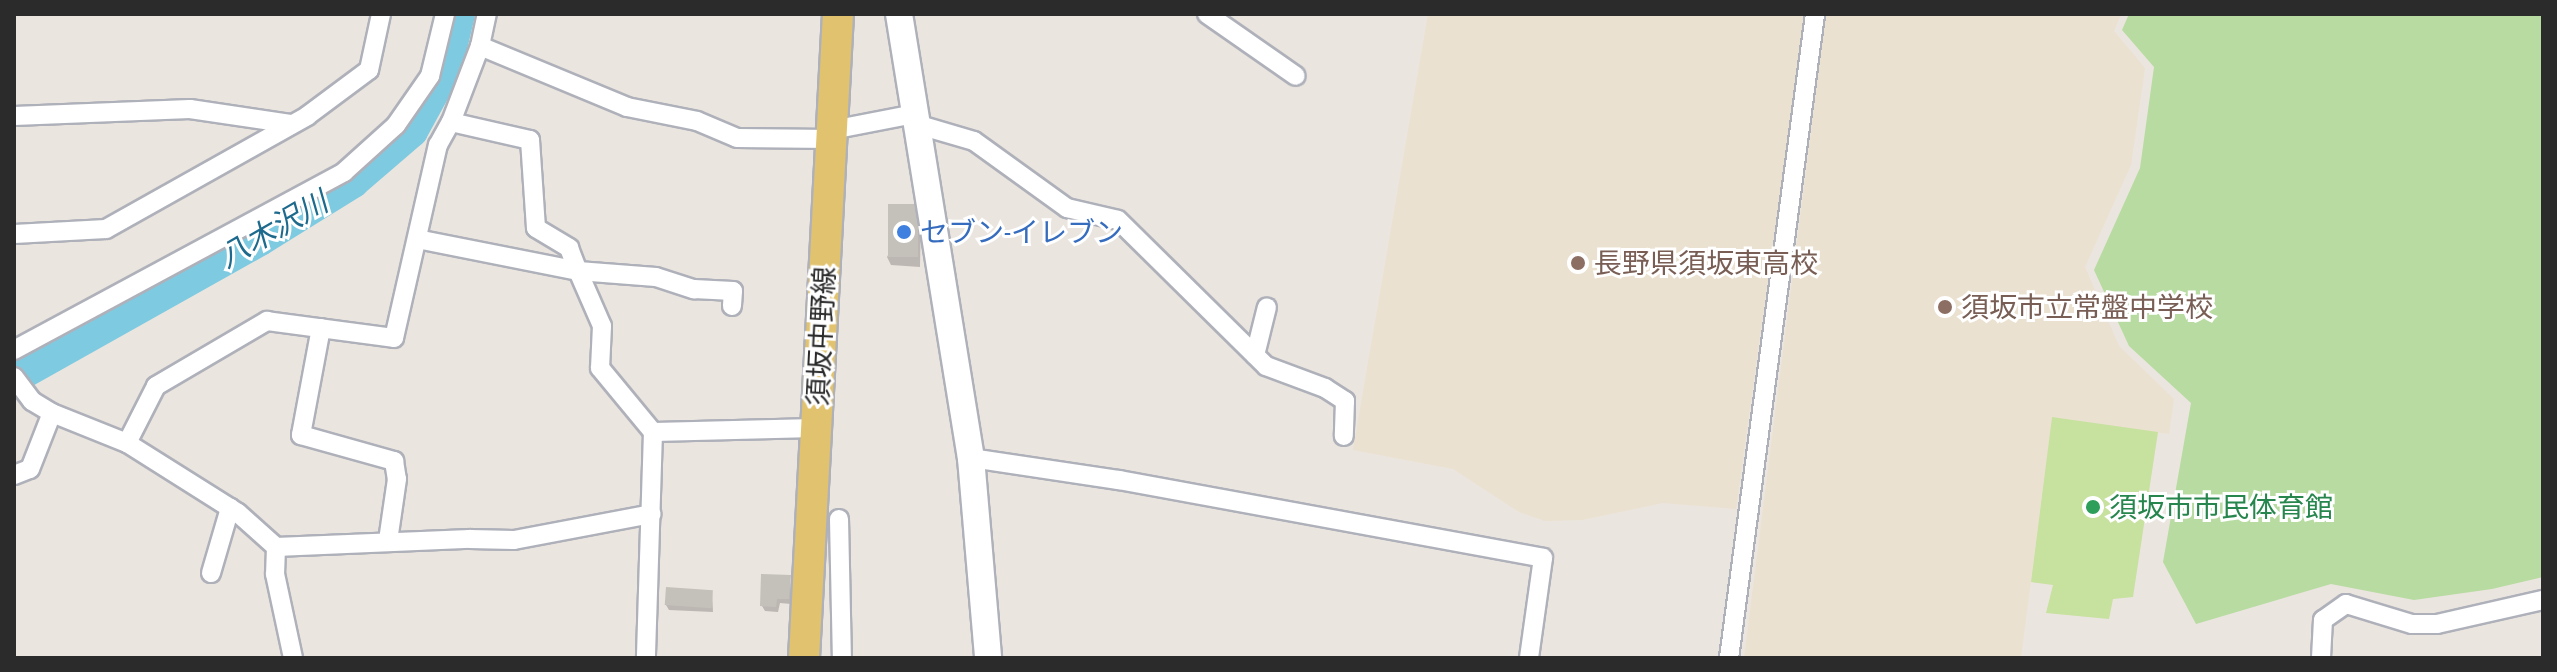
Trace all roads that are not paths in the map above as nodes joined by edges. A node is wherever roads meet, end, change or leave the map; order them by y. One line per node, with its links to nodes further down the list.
1 (381, 14): 13 (street)
2 (445, 14): 21 (street)
3 (487, 14): 8 (street)
4 (838, 14): 14 (main road, 須坂中野線)
5 (899, 14): 11 (street)
6 (1207, 14): 9 (street)
7 (1815, 14): 44 (street)
8 (480, 46): 12 (street); 14 (street)
9 (1296, 76)
10 (14, 116): 13 (street)
11 (915, 119): 14 (street); 22 (street); 29 (street)
12 (451, 122): 16 (street); 17 (street)
13 (292, 124): 15 (street)
14 (832, 134): 25 (main road, 須坂中野線)
15 (14, 234)
16 (417, 239): 17 (street); 20 (street)
17 (578, 271): 18 (street); 26 (street)
18 (732, 306)
19 (1267, 307): 22 (street)
20 (321, 328): 28 (street); 34 (street)
21 (14, 350)
22 (1255, 355): 27 (street)
23 (16, 382): 24 (street)
24 (52, 413): 28 (street); 30 (street)
25 (816, 428): 26 (street); 40 (main road, 須坂中野線)
26 (653, 432): 32 (street)
27 (1344, 436)
28 (127, 443): 31 (street)
29 (971, 458): 42 (street); 43 (street)
30 (14, 475)
31 (230, 508): 35 (street); 36 (street)
32 (652, 514): 34 (street); 39 (street)
33 (839, 519): 41 (street)
34 (388, 541): 35 (street)
35 (276, 547): 38 (street)
36 (211, 573)
37 (2543, 600): 45 (street)
38 (293, 658)
39 (646, 658)
40 (804, 658)
41 (842, 658)
42 (988, 658)
43 (1529, 658)
44 (1729, 658)
45 (2321, 658)

